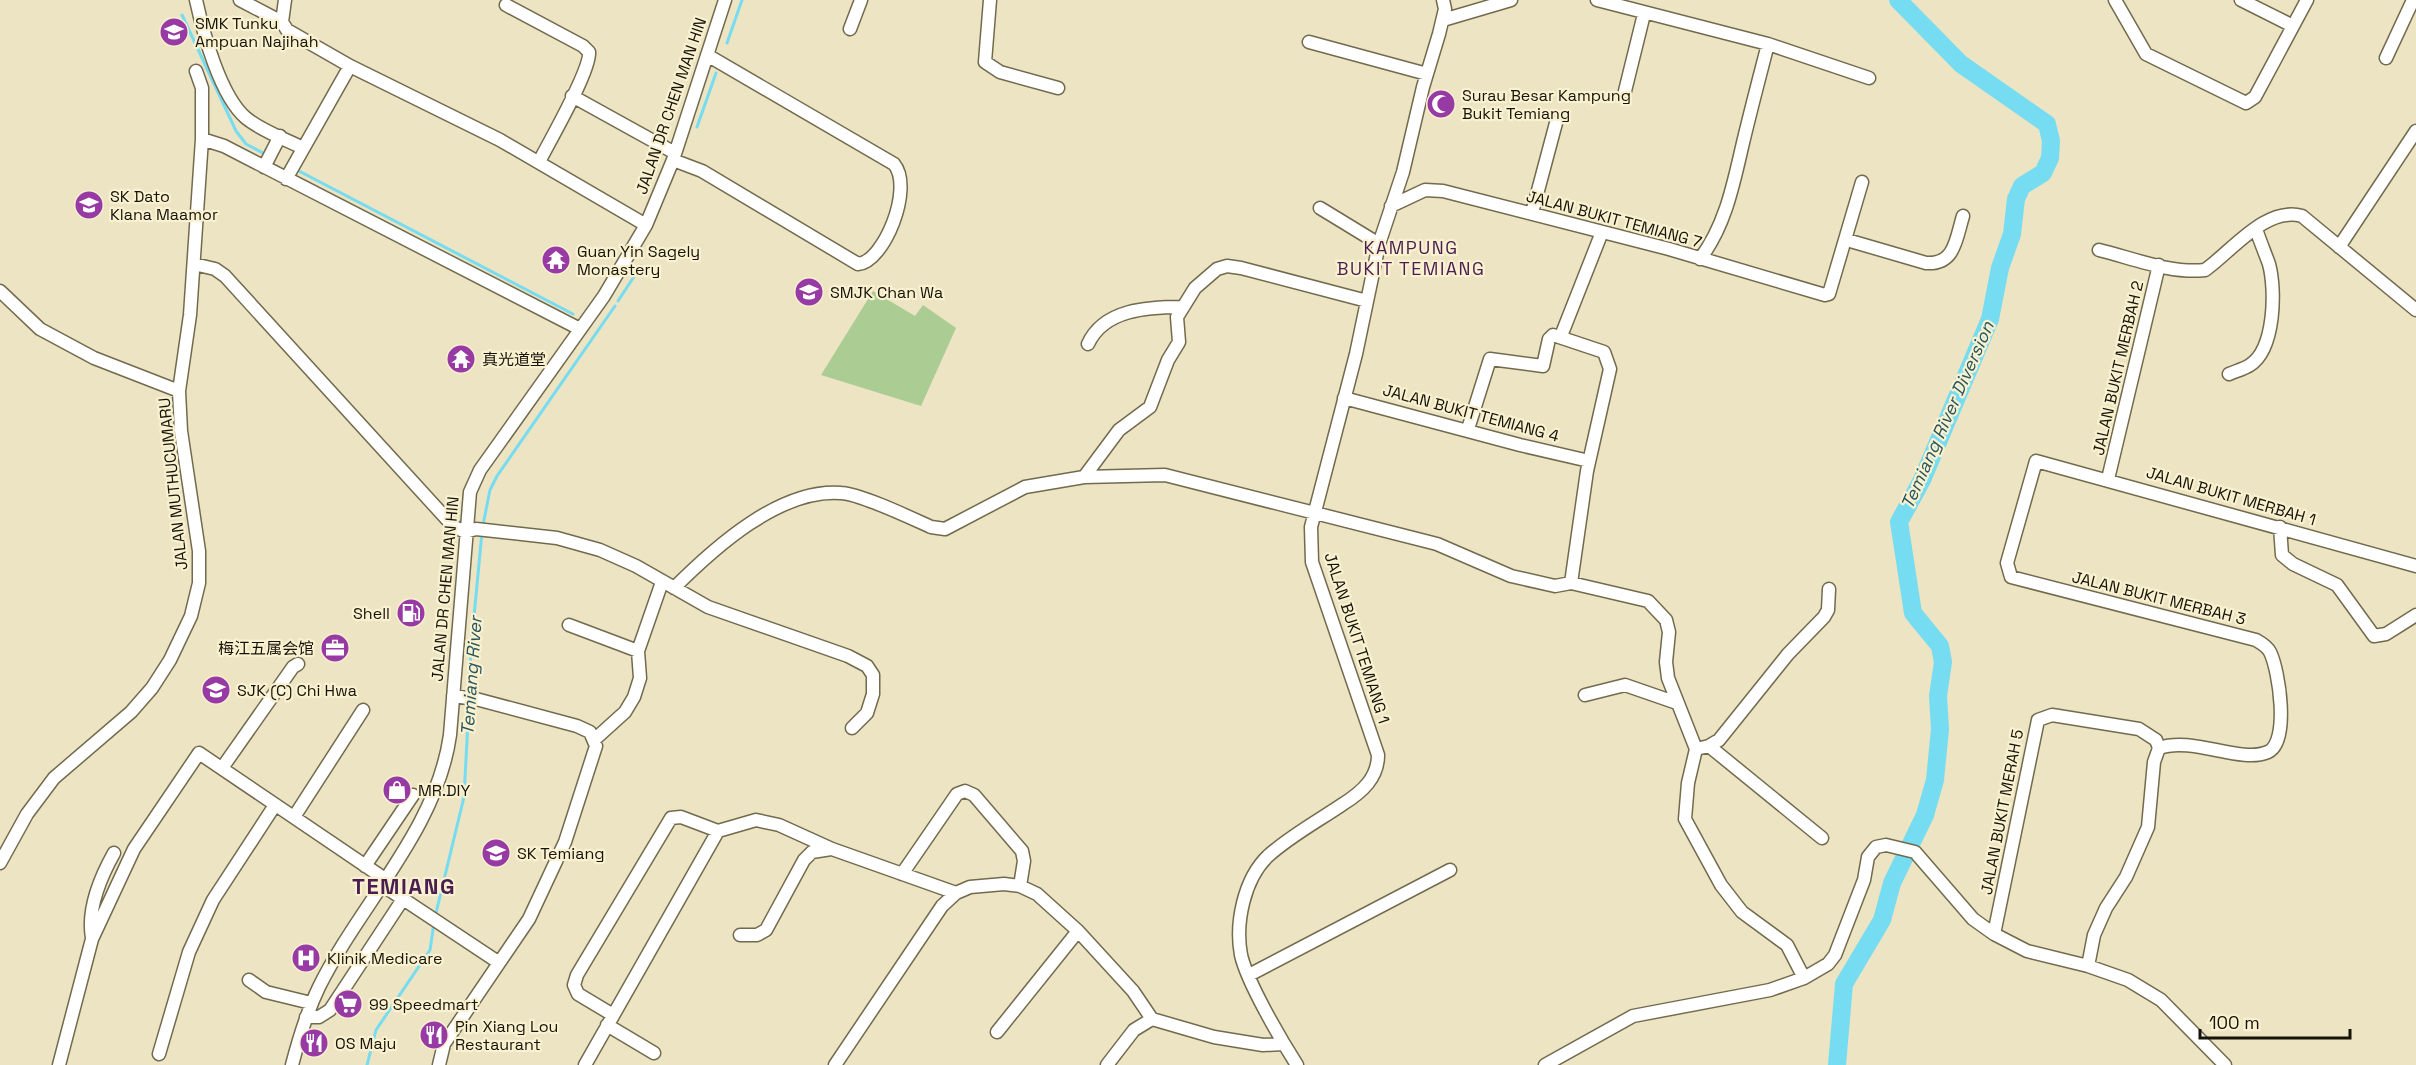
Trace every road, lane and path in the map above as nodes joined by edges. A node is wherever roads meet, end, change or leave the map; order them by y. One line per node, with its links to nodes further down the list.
1 (196, 0): 33 (street)
2 (240, 0): 17 (street)
3 (285, 0): 17 (street)
4 (725, 0): 22 (street, JALAN DR CHEN MAN HIN)
5 (861, 0): 19 (street)
6 (990, 0): 28 (street)
7 (1443, 0): 16 (street, JALAN BUKIT TEMIANG 1)
8 (1510, 0): 16 (street)
9 (1597, 0): 15 (street)
10 (2115, 0): 18 (street)
11 (2241, 0): 18 (street)
12 (2307, 0): 18 (street)
13 (2413, 0): 23 (street)
14 (506, 5): 30 (street)
15 (1644, 14): 21 (street); 29 (street)
16 (1443, 20): 26 (street, JALAN BUKIT TEMIANG 1)
17 (282, 22): 24 (street)
18 (2293, 26)
19 (850, 29)
20 (1309, 42): 26 (street)
21 (1768, 44): 27 (street); 54 (street)
22 (707, 55): 36 (street, JALAN DR CHEN MAN HIN); 36 (street)
23 (2386, 58)
24 (350, 66): 35 (street); 37 (street)
25 (196, 70): 34 (street, JALAN MUTHUCUMARU)
26 (1427, 74): 40 (street, JALAN BUKIT TEMIANG 1)
27 (1869, 78)
28 (1058, 88)
29 (1626, 91)
30 (572, 96): 36 (street); 37 (street)
31 (1556, 123): 45 (street)
32 (2416, 131): 52 (street)
33 (280, 136): 35 (street); 38 (street)
34 (202, 139): 38 (street); 55 (street, JALAN MUTHUCUMARU)
35 (303, 148): 39 (street)
36 (674, 156): 47 (street, JALAN DR CHEN MAN HIN)
37 (539, 162): 47 (street)
38 (264, 167): 39 (street)
39 (285, 179): 61 (street)
40 (1401, 180): 42 (street); 43 (street, JALAN BUKIT TEMIANG 1)
41 (1862, 182): 50 (street)
42 (1425, 190): 43 (street); 45 (street, JALAN BUKIT TEMIANG 7)
43 (1391, 206): 51 (street, JALAN BUKIT TEMIANG 1)
44 (1320, 208): 51 (street)
45 (1532, 213): 49 (street, JALAN BUKIT TEMIANG 7)
46 (1963, 216): 50 (street)
47 (646, 225): 61 (street, JALAN DR CHEN MAN HIN)
48 (2256, 229): 52 (street); 56 (street); 64 (street)
49 (1602, 232): 54 (street, JALAN BUKIT TEMIANG 7); 62 (street)
50 (1847, 240): 54 (street, JALAN BUKIT TEMIANG 7)
51 (1379, 244): 58 (street, JALAN BUKIT TEMIANG 1)
52 (2339, 247): 60 (street)
53 (2099, 250): 56 (street)
54 (1700, 259)
55 (194, 264): 65 (street, JALAN MUTHUCUMARU); 74 (street)
56 (2159, 265): 71 (street, JALAN BUKIT MERBAH 2)
57 (0, 291): 65 (street)
58 (1367, 302): 59 (street); 66 (street, JALAN BUKIT TEMIANG 1)
59 (1182, 307): 63 (street); 70 (street)
60 (2416, 310)
61 (580, 329): 74 (street, JALAN DR CHEN MAN HIN)
62 (1561, 336): 67 (street); 68 (street)
63 (1088, 344)
64 (2229, 374)
65 (179, 391): 101 (street, JALAN MUTHUCUMARU)
66 (1344, 398): 67 (street, JALAN BUKIT TEMIANG 4); 72 (street, JALAN BUKIT TEMIANG 1)
67 (1468, 429): 68 (street, JALAN BUKIT TEMIANG 4)
68 (1589, 461): 77 (street)
69 (2036, 461): 71 (street, JALAN BUKIT MERBAH 1); 91 (street, JALAN BUKIT MERBAH 3)
70 (1084, 477): 72 (street); 78 (street)
71 (2108, 479): 73 (street, JALAN BUKIT MERBAH 1)
72 (1314, 514): 77 (street); 115 (street, JALAN BUKIT TEMIANG 1)
73 (2280, 527): 75 (street, JALAN BUKIT MERBAH 1); 80 (street)
74 (470, 531): 76 (street); 85 (street, JALAN DR CHEN MAN HIN)
75 (2416, 566)
76 (662, 582): 78 (street); 82 (street)
77 (1571, 583): 86 (street)
78 (674, 588): 88 (street)
79 (1829, 589): 90 (street)
80 (2416, 615)
81 (569, 625): 82 (street)
82 (638, 651): 89 (street)
83 (298, 664): 93 (street)
84 (1584, 695): 86 (street)
85 (457, 697): 89 (street); 105 (street, JALAN DR CHEN MAN HIN)
86 (1677, 703): 92 (street)
87 (363, 710): 96 (street)
88 (852, 728)
89 (594, 740): 113 (street)
90 (1709, 746): 92 (street); 98 (street)
91 (2159, 748): 110 (street, JALAN BUKIT MERAH 5); 114 (street)
92 (1696, 749): 116 (street)
93 (222, 768): 95 (street); 112 (street)
94 (414, 795): 102 (street)
95 (275, 804): 96 (street); 125 (street)
96 (294, 817): 102 (street)
97 (718, 831): 99 (street); 121 (street); 121 (street)
98 (1822, 838)
99 (832, 849): 104 (street); 111 (street)
100 (114, 854): 112 (street)
101 (0, 863)
102 (365, 866): 105 (street)
103 (1450, 870): 115 (street)
104 (902, 874): 106 (street); 107 (street)
105 (384, 882): 108 (street); 118 (street, JALAN DR CHEN MAN HIN)
106 (1020, 886): 107 (street); 109 (street)
107 (956, 893): 130 (street)
108 (403, 899): 113 (street); 119 (street)
109 (1078, 932): 120 (street); 122 (street)
110 (1994, 934): 114 (street); 116 (street)
111 (740, 935)
112 (92, 939): 126 (street)
113 (498, 962): 128 (street)
114 (2088, 966): 134 (street)
115 (1249, 975): 123 (street, JALAN BUKIT TEMIANG 1)
116 (1804, 978): 133 (street)
117 (249, 980): 118 (street)
118 (311, 1004): 119 (street, JALAN DR CHEN MAN HIN)
119 (306, 1017): 127 (street, JALAN DR CHEN MAN HIN)
120 (1152, 1019): 123 (street); 131 (street)
121 (610, 1020): 124 (street); 129 (street)
122 (997, 1032)
123 (1284, 1044): 132 (street, JALAN BUKIT TEMIANG 1)
124 (654, 1053)
125 (159, 1054)
126 (59, 1065)
127 (292, 1065)
128 (439, 1065)
129 (585, 1065)
130 (835, 1065)
131 (1107, 1065)
132 (1297, 1065)
133 (1545, 1065)
134 (2226, 1065)

